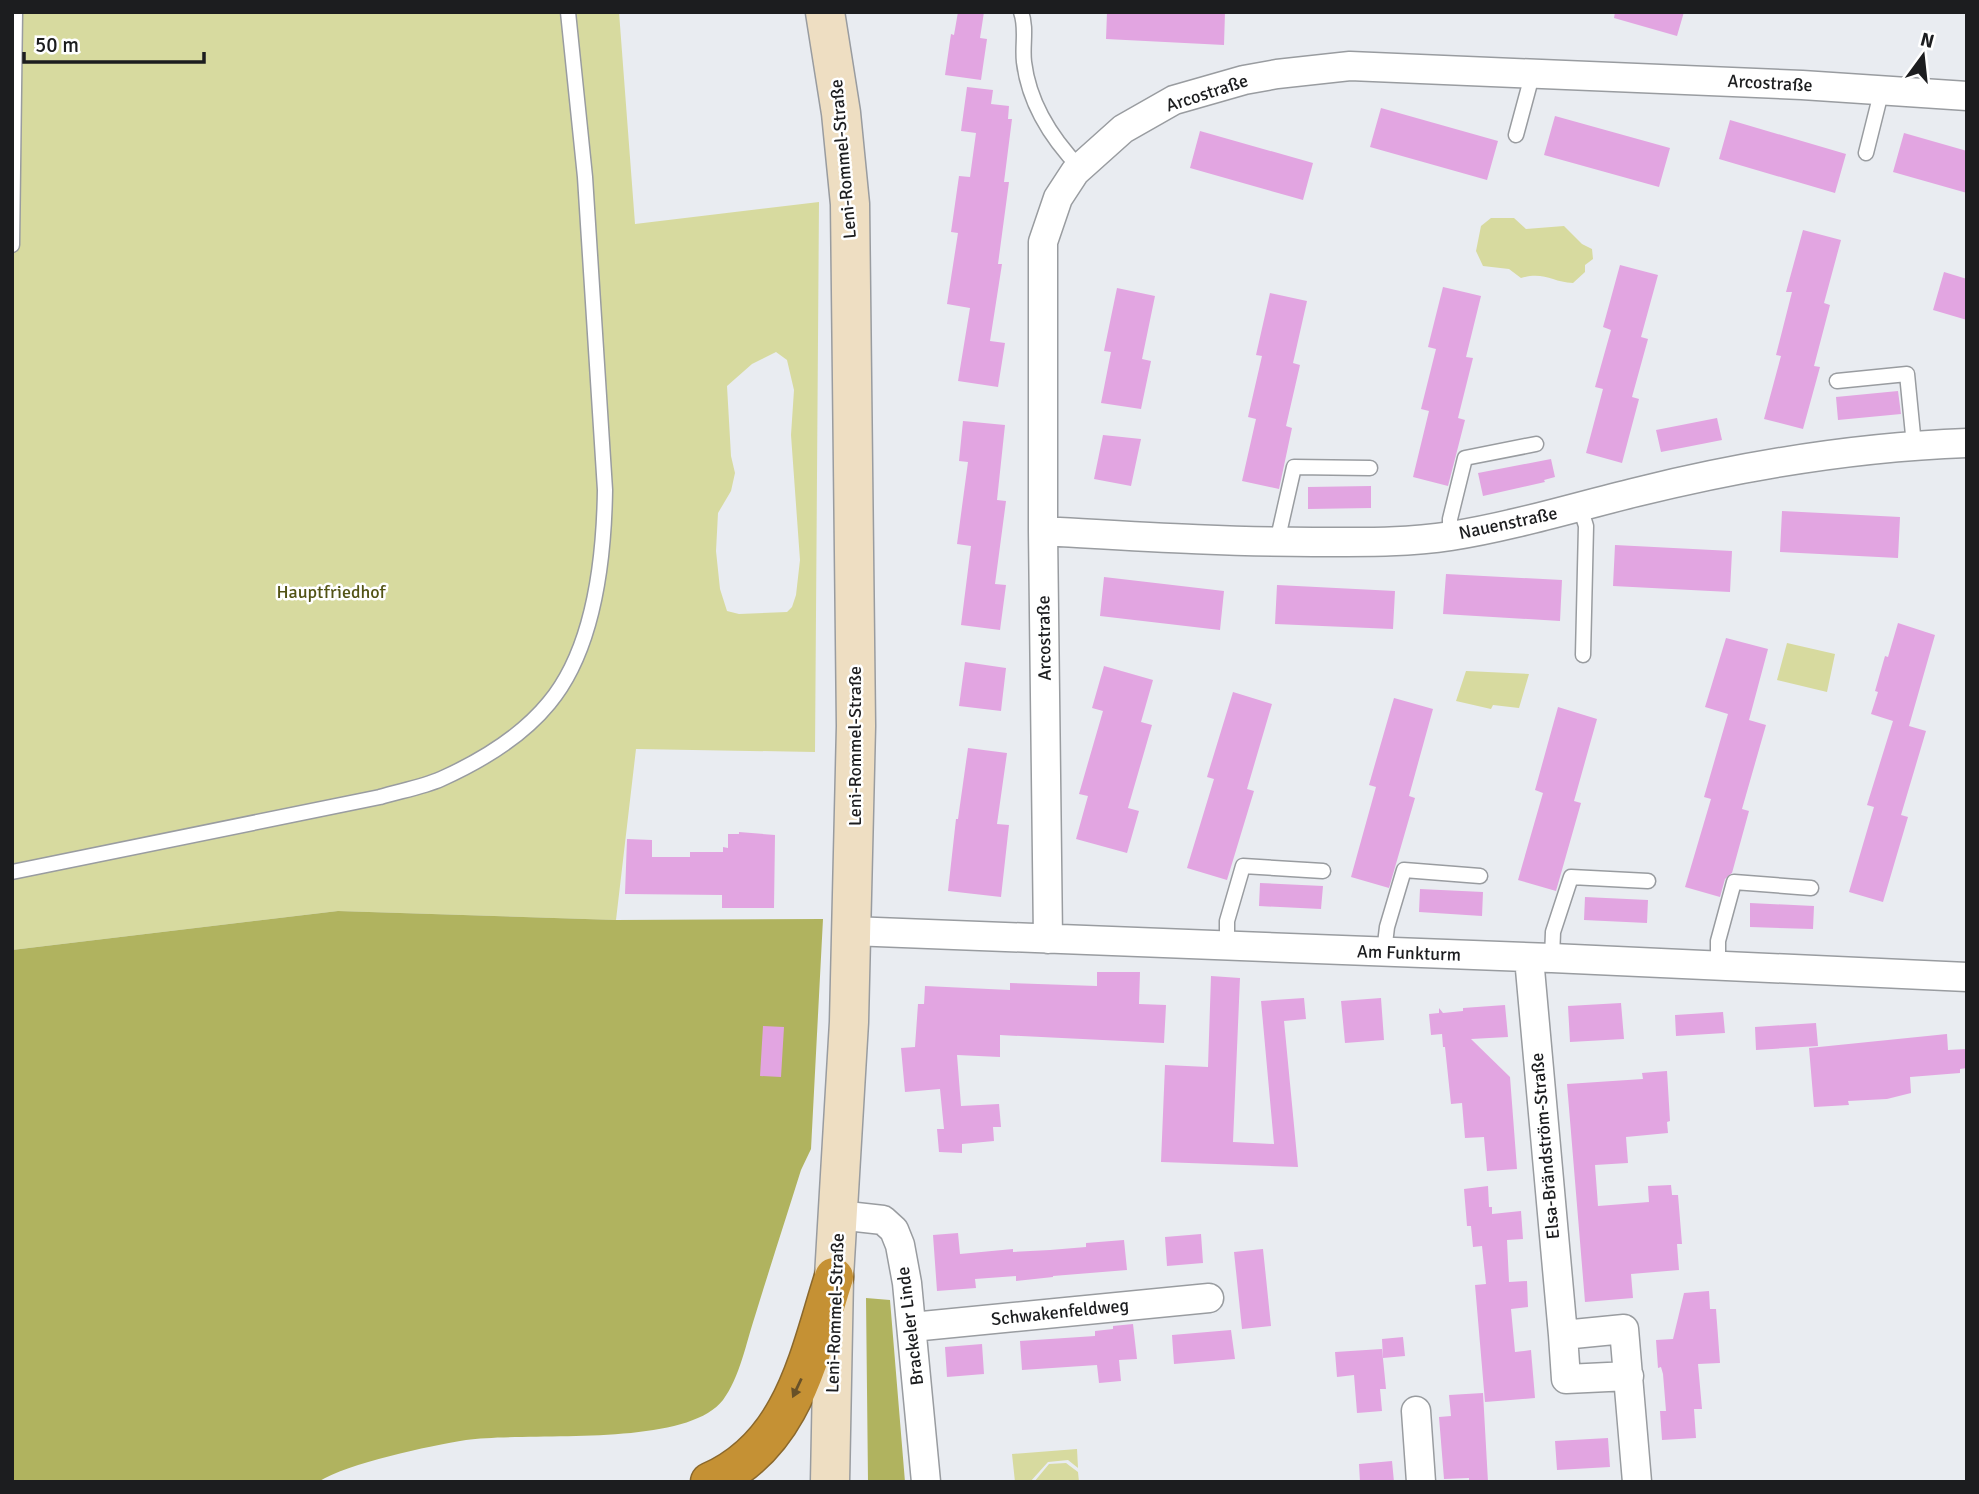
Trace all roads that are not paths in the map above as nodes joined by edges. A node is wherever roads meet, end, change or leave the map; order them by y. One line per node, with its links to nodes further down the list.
1 (15, 12): 11 (lane)
2 (568, 12): 23 (lane)
3 (825, 12): 27 (main road, Leni-Rommel-Straße)
4 (1021, 12): 10 (lane)
5 (1534, 72): 6 (street, Arcostraße); 8 (lane); 10 (street, Arcostraße)
6 (1882, 89): 7 (street, Arcostraße); 9 (lane)
7 (1967, 96)
8 (1516, 135)
9 (1866, 153)
10 (1080, 168): 18 (street, Arcostraße)
11 (12, 244)
12 (1837, 381): 15 (lane)
13 (1967, 443): 15 (street, Nauenstraße)
14 (1535, 444): 19 (lane)
15 (1914, 445): 17 (street, Nauenstraße)
16 (1370, 468): 20 (lane)
17 (1580, 507): 19 (street, Nauenstraße); 21 (lane)
18 (1043, 531): 20 (street, Nauenstraße); 28 (street, Arcostraße)
19 (1450, 536): 20 (street, Nauenstraße)
20 (1277, 542)
21 (1583, 655)
22 (1323, 871): 29 (lane)
23 (12, 872)
24 (1480, 876): 30 (lane)
25 (1648, 881): 31 (lane)
26 (1811, 888): 32 (lane)
27 (851, 931): 28 (street, Am Funkturm); 34 (main road, Leni-Rommel-Straße)
28 (1048, 939): 29 (street, Am Funkturm)
29 (1227, 945): 30 (street, Am Funkturm)
30 (1384, 952): 31 (street, Am Funkturm)
31 (1540, 958): 32 (street, Am Funkturm); 38 (street, Elsa-Brändström-Straße)
32 (1718, 966): 33 (street, Am Funkturm)
33 (1967, 977)
34 (838, 1215): 35 (main road, Leni-Rommel-Straße); 37 (street, Brackeler Linde)
35 (834, 1277): 41 (highway, one-way to 41); 42 (main road, Leni-Rommel-Straße)
36 (1209, 1298): 37 (street, Schwakenfeldweg)
37 (912, 1327): 43 (street, Brackeler Linde)
38 (1563, 1335): 39 (street, Elsa-Brändström-Straße); 39 (street)
39 (1629, 1376): 45 (street)
40 (1416, 1411): 44 (street)
41 (710, 1482)
42 (830, 1482)
43 (926, 1482)
44 (1421, 1482)
45 (1637, 1482)

